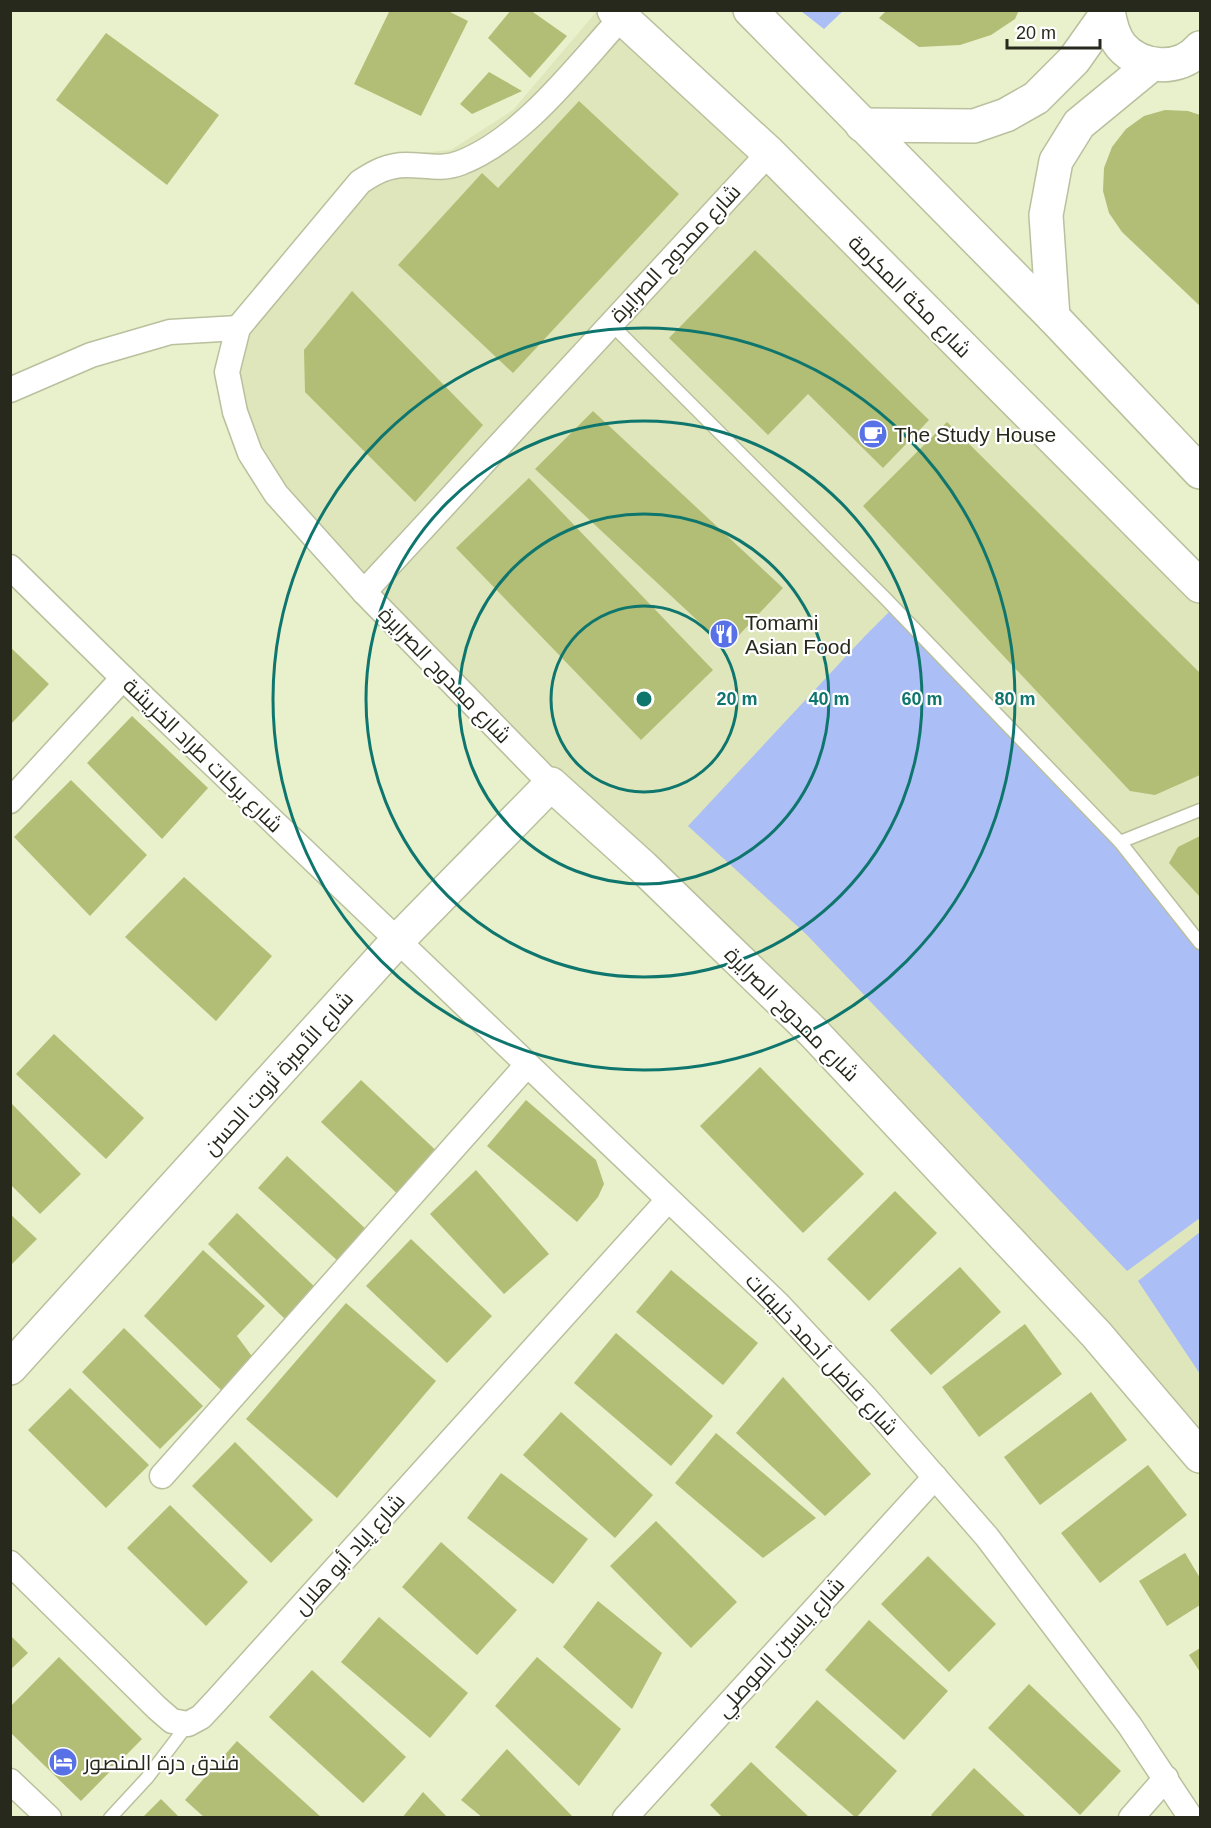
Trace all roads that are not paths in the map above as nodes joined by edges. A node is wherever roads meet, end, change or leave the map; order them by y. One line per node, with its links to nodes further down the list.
1 (1108, 11): 4 (street); 5 (street)
2 (618, 14): 6 (street, شارع مكة المكرمة); 9 (street, شارع ممدوح الصرايرة)
3 (755, 18): 5 (street)
4 (1184, 62): 7 (street)
5 (862, 125): 7 (street)
6 (768, 153): 8 (street, شارع ممدوح الصرايرة); 13 (street, شارع مكة المكرمة)
7 (1053, 317): 11 (street)
8 (610, 323): 14 (street, شارع ممدوح الصرايرة); 19 (lane)
9 (238, 328): 10 (street); 14 (street, شارع ممدوح الصرايرة)
10 (10, 390)
11 (1200, 472)
12 (10, 567): 15 (street, شارع بركات طراد الخريشة)
13 (1200, 586)
14 (364, 592): 16 (street, شارع ممدوح الصرايرة)
15 (123, 678): 17 (street); 20 (street, شارع بركات طراد الخريشة)
16 (551, 784): 20 (street, شارع الأميرة ثروت الحسن); 25 (street, شارع ممدوح الصرايرة)
17 (10, 801)
18 (1200, 810): 19 (lane)
19 (1120, 842): 21 (lane)
20 (398, 940): 22 (street, شارع فاضل أحمد خليفات); 24 (street, شارع الأميرة ثروت الحسن)
21 (1200, 944)
22 (527, 1065): 23 (street, شارع فاضل أحمد خليفات); 26 (street)
23 (668, 1200): 27 (street, شارع فاضل أحمد خليفات); 29 (street, شارع إياد أبو هلال)
24 (10, 1368)
25 (1200, 1456)
26 (162, 1476)
27 (935, 1477): 30 (street, شارع فاضل أحمد خليفات); 34 (street, شارع ياسين الموصلي)
28 (10, 1563): 29 (street)
29 (188, 1724): 33 (lane)
30 (1166, 1778): 35 (street); 36 (street, شارع فاضل أحمد خليفات)
31 (10, 1781): 32 (street)
32 (49, 1818)
33 (110, 1818)
34 (625, 1818)
35 (1131, 1818)
36 (1191, 1818)

